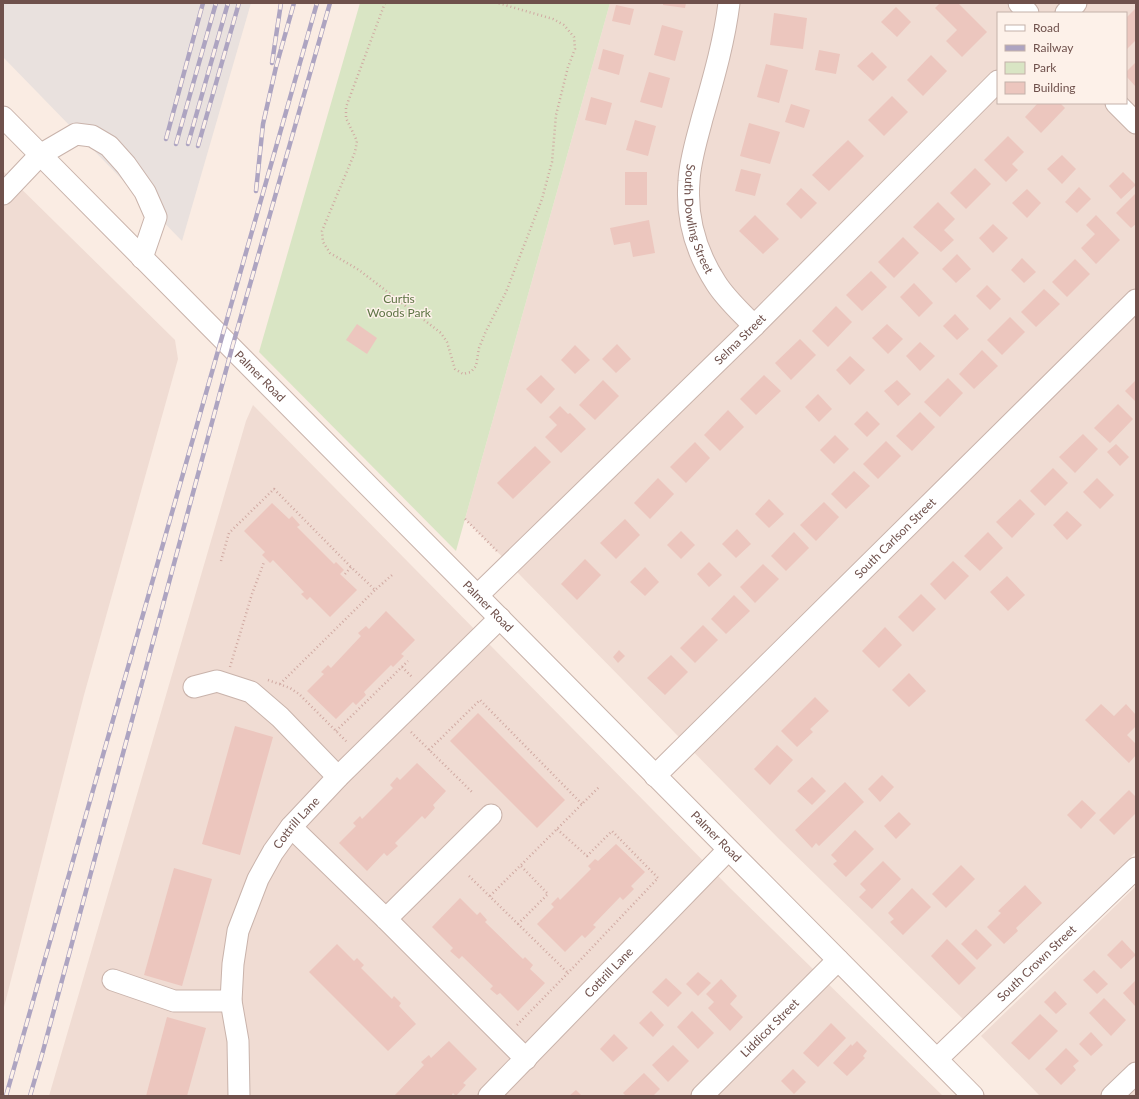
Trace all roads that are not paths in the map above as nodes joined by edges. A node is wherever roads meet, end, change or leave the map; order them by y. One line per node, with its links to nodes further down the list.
1 (729, 3): 14 (street, South Dowling Street)
2 (1018, 3): 4 (street)
3 (1076, 3): 5 (street)
4 (1027, 12)
5 (1067, 12)
6 (997, 82): 14 (street, Selma Street)
7 (1117, 104): 9 (street)
8 (3, 117): 10 (street, Palmer Road)
9 (1136, 123)
10 (40, 155): 11 (street); 12 (street, Palmer Road); 12 (street)
11 (3, 194)
12 (142, 258): 15 (street, Palmer Road)
13 (1136, 300): 18 (street, South Carlson Street)
14 (754, 326): 15 (street, Selma Street)
15 (478, 595): 16 (street, Palmer Road)
16 (500, 618): 18 (street, Palmer Road); 19 (street, Cottrill Lane)
17 (194, 687): 19 (street)
18 (654, 776): 22 (street, Palmer Road)
19 (338, 777): 21 (street, Cottrill Lane)
20 (491, 814): 24 (street)
21 (291, 827): 24 (street); 27 (street, Cottrill Lane)
22 (728, 850): 25 (street, Palmer Road); 28 (street, Cottrill Lane)
23 (1136, 868): 29 (street, South Crown Street)
24 (386, 919): 28 (street)
25 (838, 960): 29 (street, Palmer Road); 33 (street, Liddicot Street)
26 (113, 980): 27 (street)
27 (231, 1001): 31 (street, Cottrill Lane)
28 (526, 1059): 32 (street, Cottrill Lane)
29 (936, 1059): 34 (street, Palmer Road)
30 (1136, 1073): 35 (street)
31 (239, 1096)
32 (489, 1096)
33 (702, 1096)
34 (973, 1096)
35 (1112, 1096)

